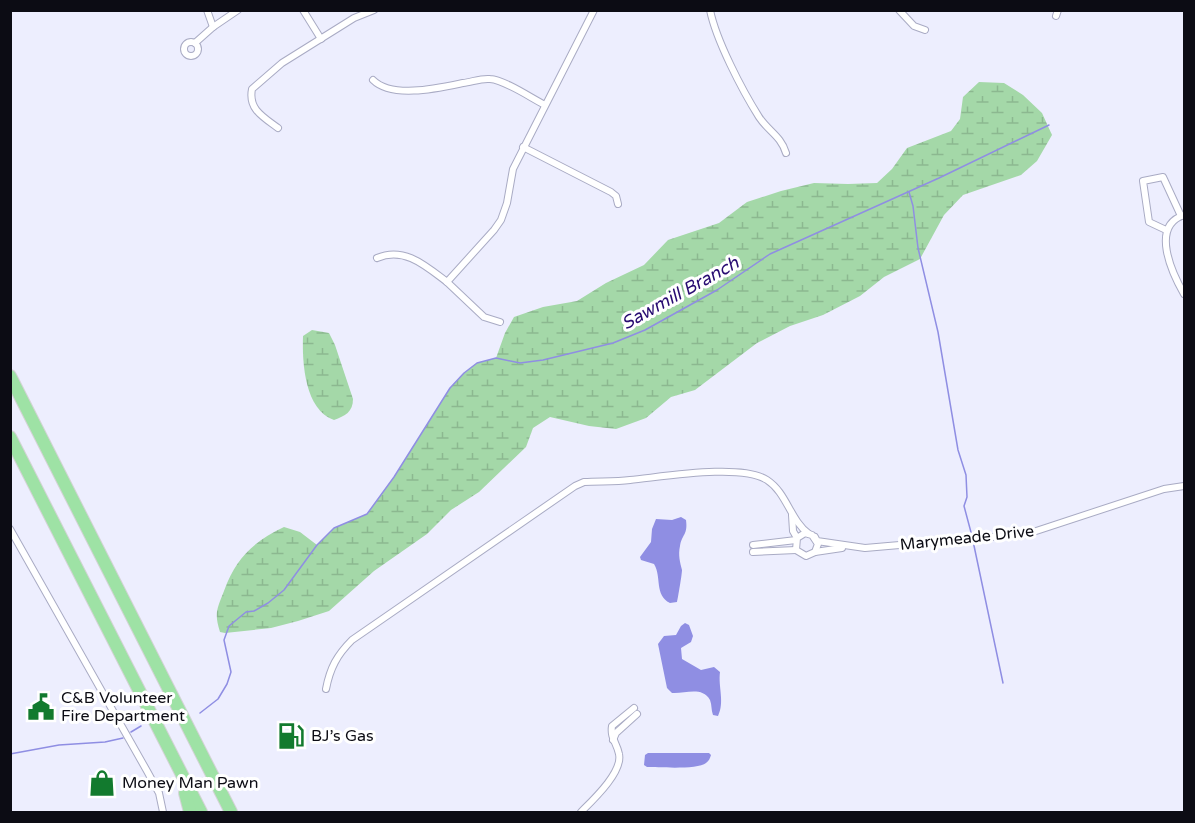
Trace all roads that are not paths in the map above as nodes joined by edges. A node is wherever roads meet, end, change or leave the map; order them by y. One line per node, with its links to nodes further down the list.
1 (207, 10): 8 (street)
2 (238, 10): 8 (street)
3 (303, 10): 10 (street)
4 (374, 10): 10 (street)
5 (594, 10): 13 (street)
6 (710, 10): 16 (street)
7 (898, 10): 9 (street)
8 (213, 27): 11 (street)
9 (925, 30)
10 (321, 39): 14 (street)
11 (195, 43)
12 (373, 80): 13 (street)
13 (545, 105): 15 (street)
14 (278, 128)
15 (523, 147): 17 (street); 21 (street)
16 (786, 153)
17 (618, 204)
18 (1183, 215): 19 (street); 19 (street)
19 (1166, 230): 22 (street)
20 (377, 258): 21 (street)
21 (447, 282): 23 (street)
22 (1185, 294)
23 (500, 322)
24 (10, 375): 37 (highway)
25 (10, 438): 36 (highway)
26 (1185, 486): 31 (street, Marymeade Drive)
27 (790, 508): 29 (street); 30 (street); 34 (street)
28 (10, 529): 38 (street)
29 (812, 535): 30 (street); 31 (street, Marymeade Drive); 33 (street)
30 (797, 539): 32 (street); 32 (street)
31 (852, 546): 33 (street, Marymeade Drive)
32 (796, 550): 33 (street)
33 (815, 552)
34 (326, 689)
35 (635, 711): 43 (street)
36 (177, 765): 39 (highway); 40 (highway)
37 (212, 774): 41 (highway); 42 (highway)
38 (163, 813)
39 (190, 813)
40 (201, 813)
41 (231, 813)
42 (238, 813)
43 (581, 813)

